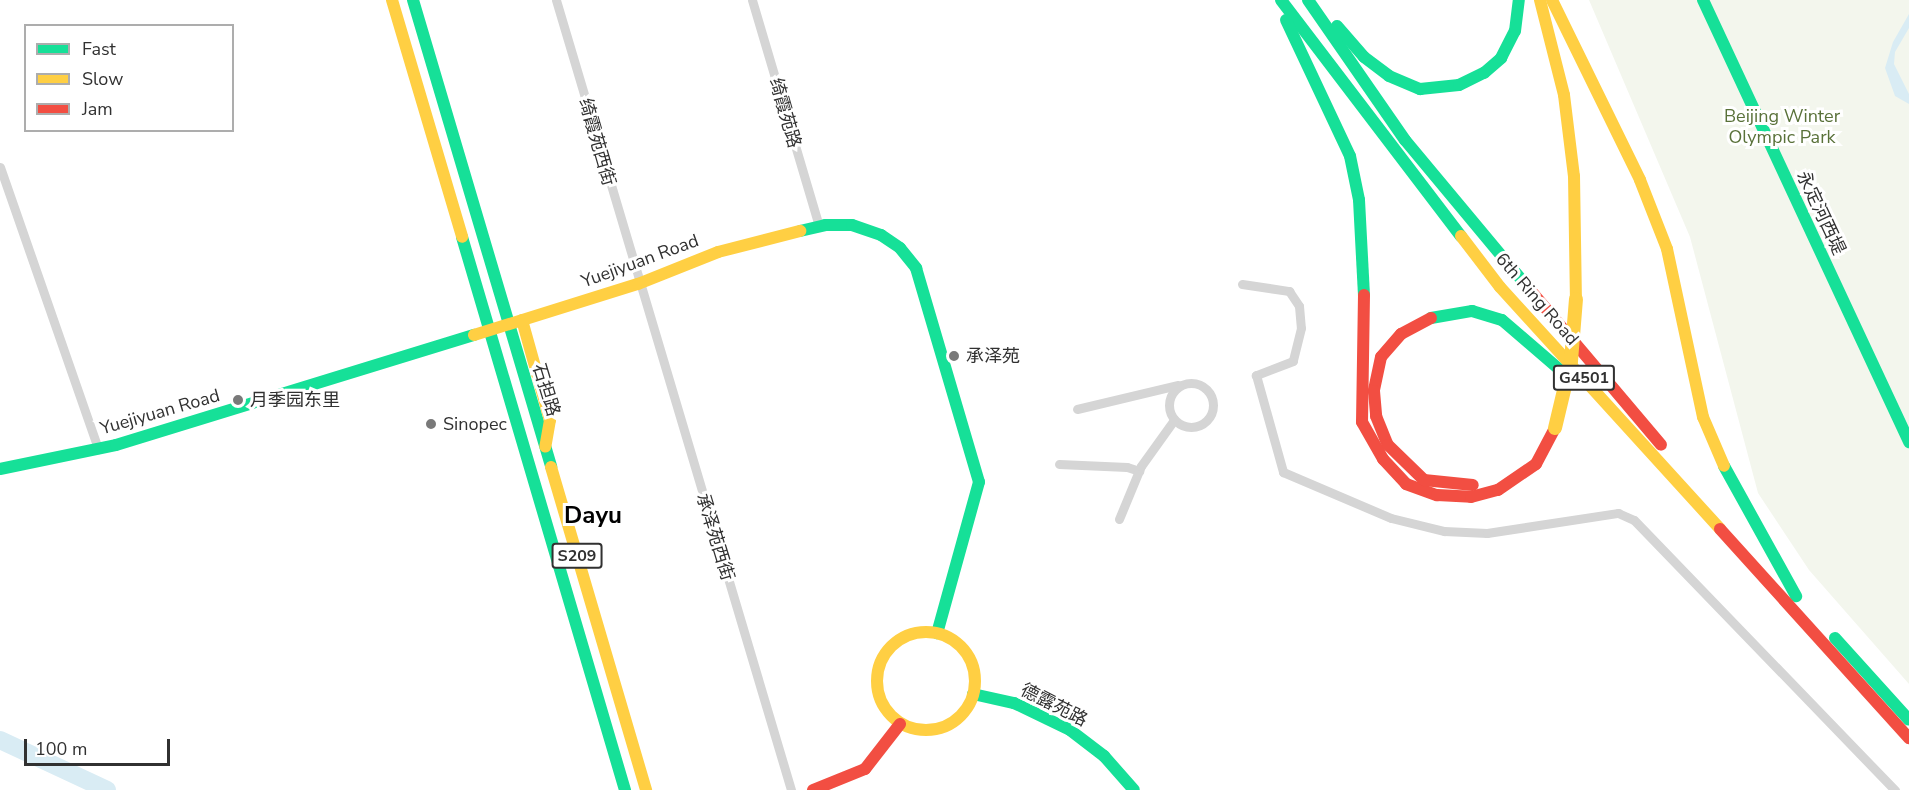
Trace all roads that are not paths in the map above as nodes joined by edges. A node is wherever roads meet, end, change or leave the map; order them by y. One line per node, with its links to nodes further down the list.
1 (392, 0): 20 (main road, S209)
2 (413, 0): 19 (main road, 石担路 / S209)
3 (556, 0): 15 (street, 绮霞苑西街)
4 (752, 0): 14 (street, 绮霞苑路)
5 (1279, 0): 24 (main road); 28 (main road, 6th Ring Road / G4501)
6 (1308, 0): 33 (main road, 6th Ring Road / G4501)
7 (1315, 0): 8 (main road)
8 (1519, 0)
9 (1531, 0): 17 (main road)
10 (1540, 0): 17 (main road)
11 (1552, 0): 33 (main road)
12 (1702, 0): 25 (main road, 永定河西堤)
13 (0, 167): 27 (street)
14 (819, 226): 15 (main road, Yuejiyuan Road); 34 (main road, Yuejiyuan Road)
15 (638, 284): 18 (main road, Yuejiyuan Road); 41 (street, 承泽苑西街)
16 (1242, 284): 44 (street)
17 (1570, 299): 24 (main road)
18 (522, 320): 19 (main road, Yuejiyuan Road); 26 (main road)
19 (507, 323): 20 (main road, Yuejiyuan Road); 26 (main road, 石担路 / S209)
20 (488, 329): 27 (main road, Yuejiyuan Road); 39 (main road, S209)
21 (1183, 384): 22 (street); 23 (street); 23 (street)
22 (1077, 409)
23 (1174, 420): 31 (street)
24 (1551, 427): 28 (main road)
25 (1909, 441)
26 (545, 448): 40 (main road, 石担路 / S209)
27 (98, 449): 30 (main road, Yuejiyuan Road)
28 (1663, 463): 38 (main road, 6th Ring Road / G4501)
29 (1059, 464): 31 (street)
30 (0, 469)
31 (1139, 471): 32 (street)
32 (1119, 519)
33 (1796, 596): 36 (main road, 6th Ring Road / G4501)
34 (937, 633): 35 (main road); 37 (main road)
35 (973, 694): 37 (main road); 43 (main road, 德露苑路)
36 (1909, 720)
37 (900, 724): 42 (main road)
38 (1909, 738)
39 (625, 790)
40 (646, 790)
41 (791, 790)
42 (813, 790)
43 (1134, 790)
44 (1895, 790)

